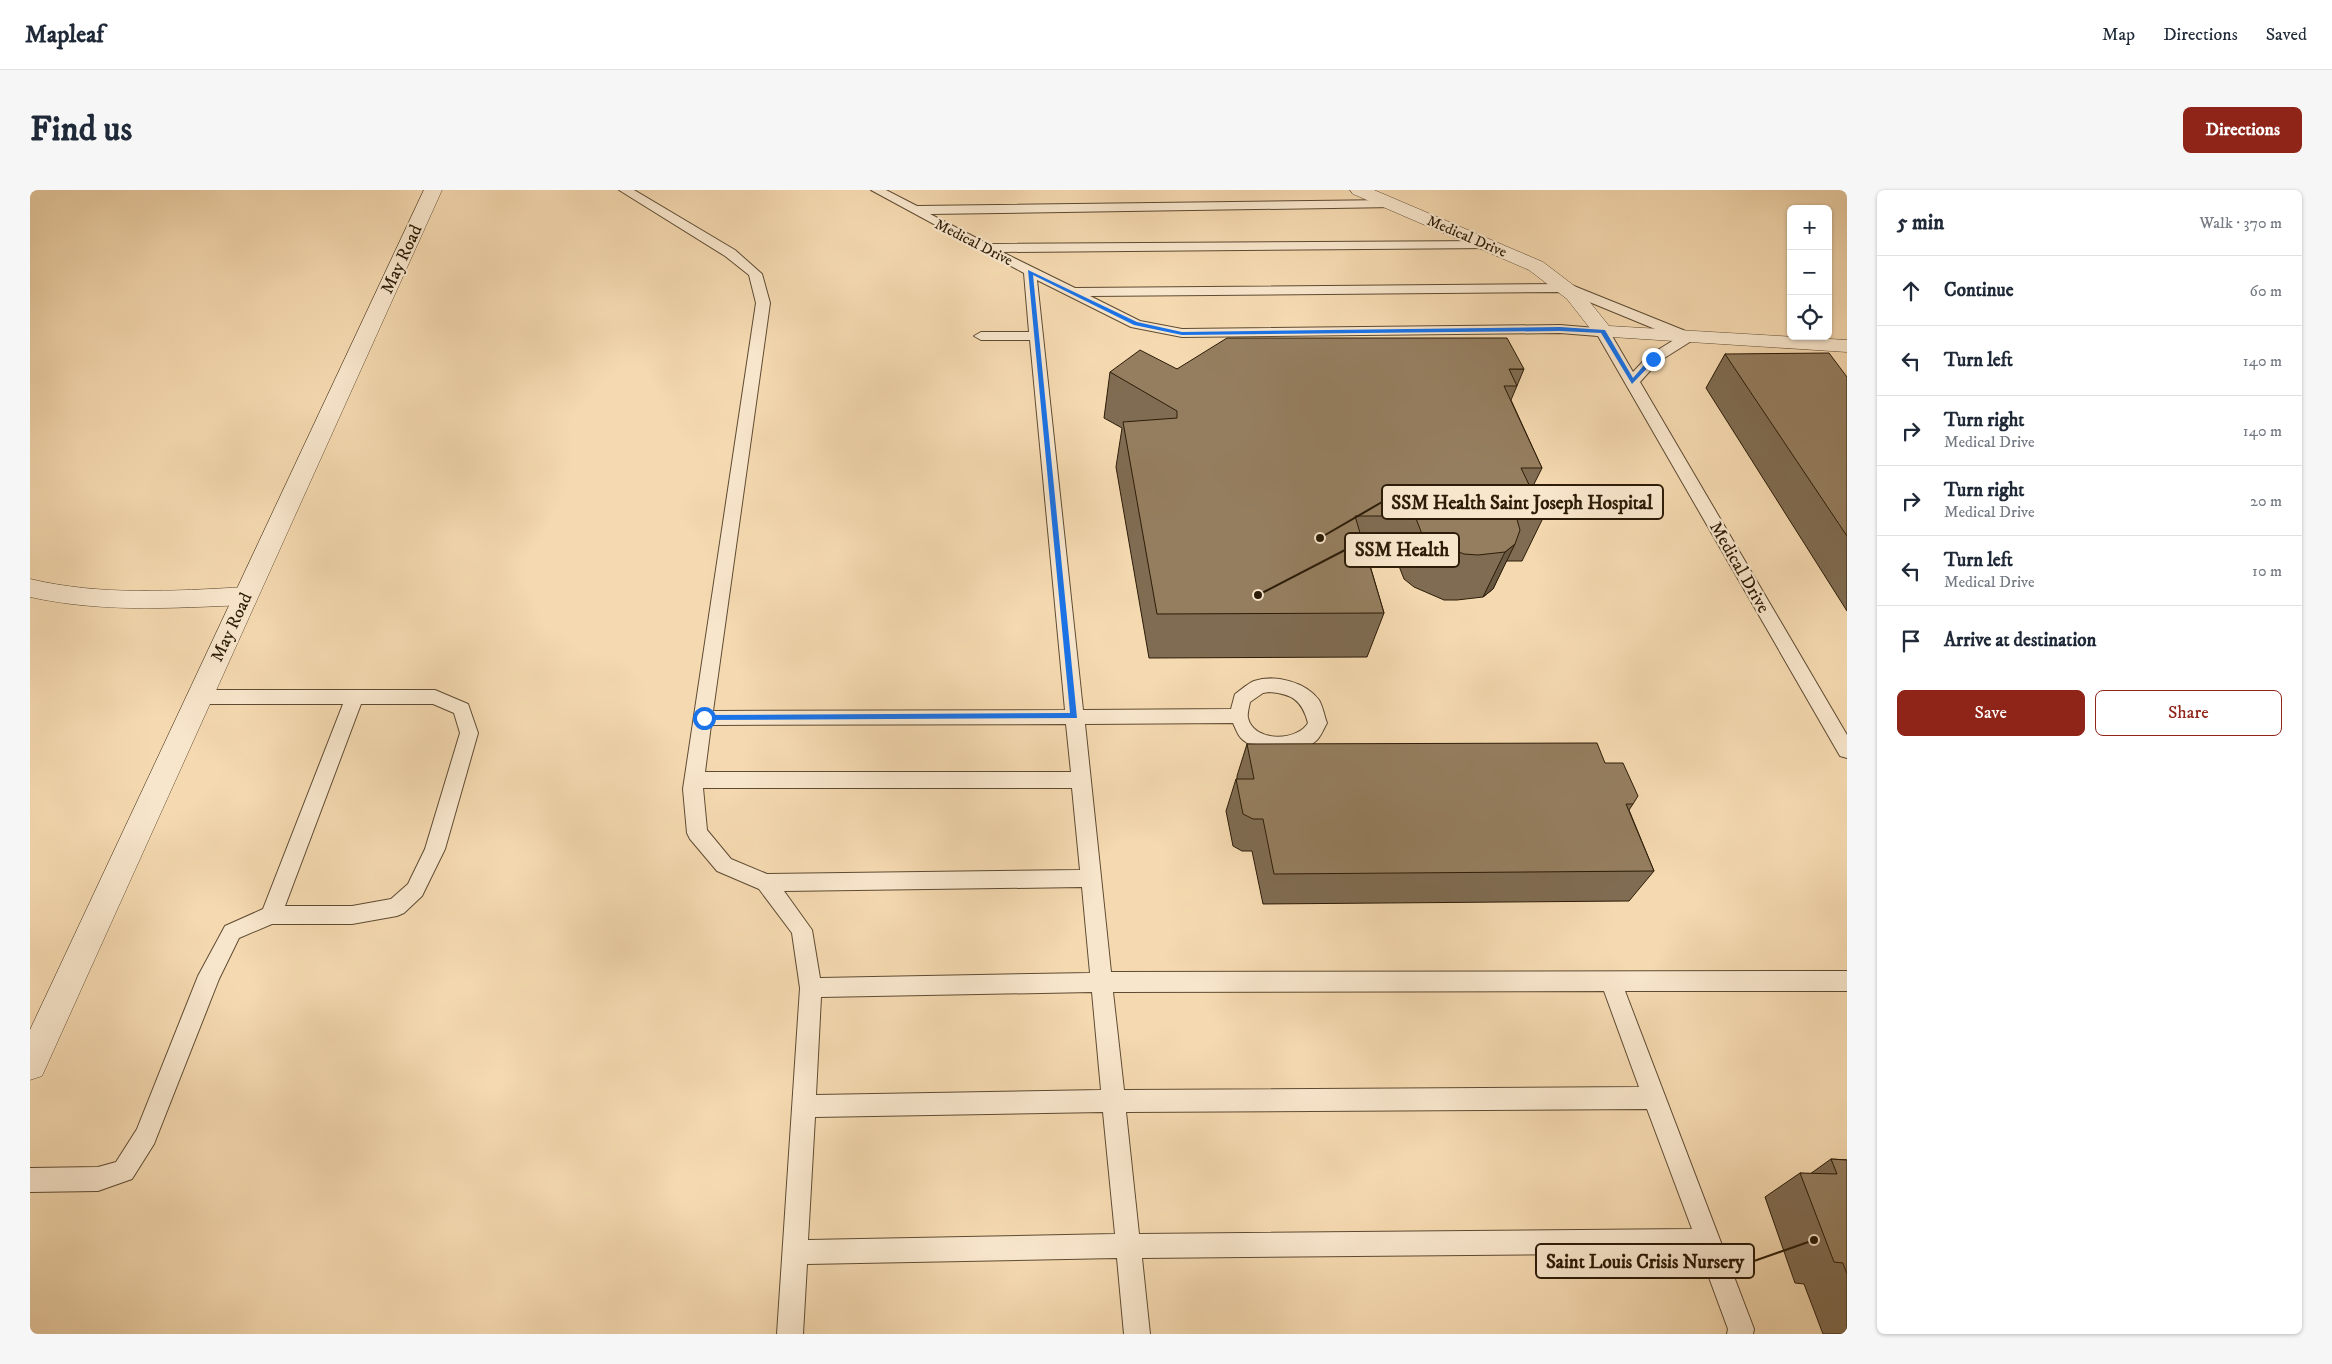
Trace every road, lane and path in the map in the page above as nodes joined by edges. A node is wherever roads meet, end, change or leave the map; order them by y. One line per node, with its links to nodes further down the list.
1 (433, 190): 19 (street, May Road)
2 (624, 190): 24 (lane)
3 (878, 190): 6 (lane, Medical Drive)
4 (1359, 190): 5 (street, Medical Drive)
5 (1391, 204): 6 (lane); 7 (street, Medical Drive)
6 (913, 210): 8 (lane, Medical Drive)
7 (1489, 245): 8 (lane); 10 (street, Medical Drive)
8 (985, 248): 9 (lane, Medical Drive)
9 (1030, 271): 11 (lane, Medical Drive); 14 (lane)
10 (1570, 290): 11 (lane); 12 (street, Medical Drive); 15 (lane, Medical Drive)
11 (1072, 292): 12 (lane, Medical Drive)
12 (1603, 332): 15 (street, Medical Drive); 17 (lane, Medical Drive)
13 (981, 336): 14 (lane)
14 (1037, 336): 22 (lane)
15 (1688, 337): 16 (street, Medical Drive); 17 (lane)
16 (1847, 346)
17 (1632, 382): 25 (lane, Medical Drive)
18 (30, 588): 19 (street)
19 (246, 596): 20 (street, May Road)
20 (200, 697): 21 (lane); 35 (street, May Road)
21 (355, 697): 30 (lane); 30 (lane)
22 (1075, 716): 23 (lane); 24 (lane); 27 (lane)
23 (1238, 716)
24 (704, 718): 26 (lane)
25 (1847, 751)
26 (694, 780): 27 (lane); 29 (lane)
27 (1081, 780): 28 (lane)
28 (1090, 878): 29 (lane); 33 (lane)
29 (766, 884): 34 (lane)
30 (271, 915): 39 (lane)
31 (1611, 981): 32 (lane); 33 (lane); 36 (lane)
32 (1847, 981)
33 (1100, 982): 34 (lane); 37 (lane)
34 (811, 988): 38 (lane)
35 (30, 1065)
36 (1655, 1098): 37 (lane); 40 (lane)
37 (1112, 1101): 38 (lane); 41 (lane)
38 (804, 1106): 42 (lane)
39 (30, 1180)
40 (1709, 1241): 41 (lane); 45 (lane)
41 (1127, 1246): 42 (lane); 44 (lane)
42 (795, 1252): 43 (lane)
43 (790, 1334)
44 (1137, 1334)
45 (1740, 1334)

